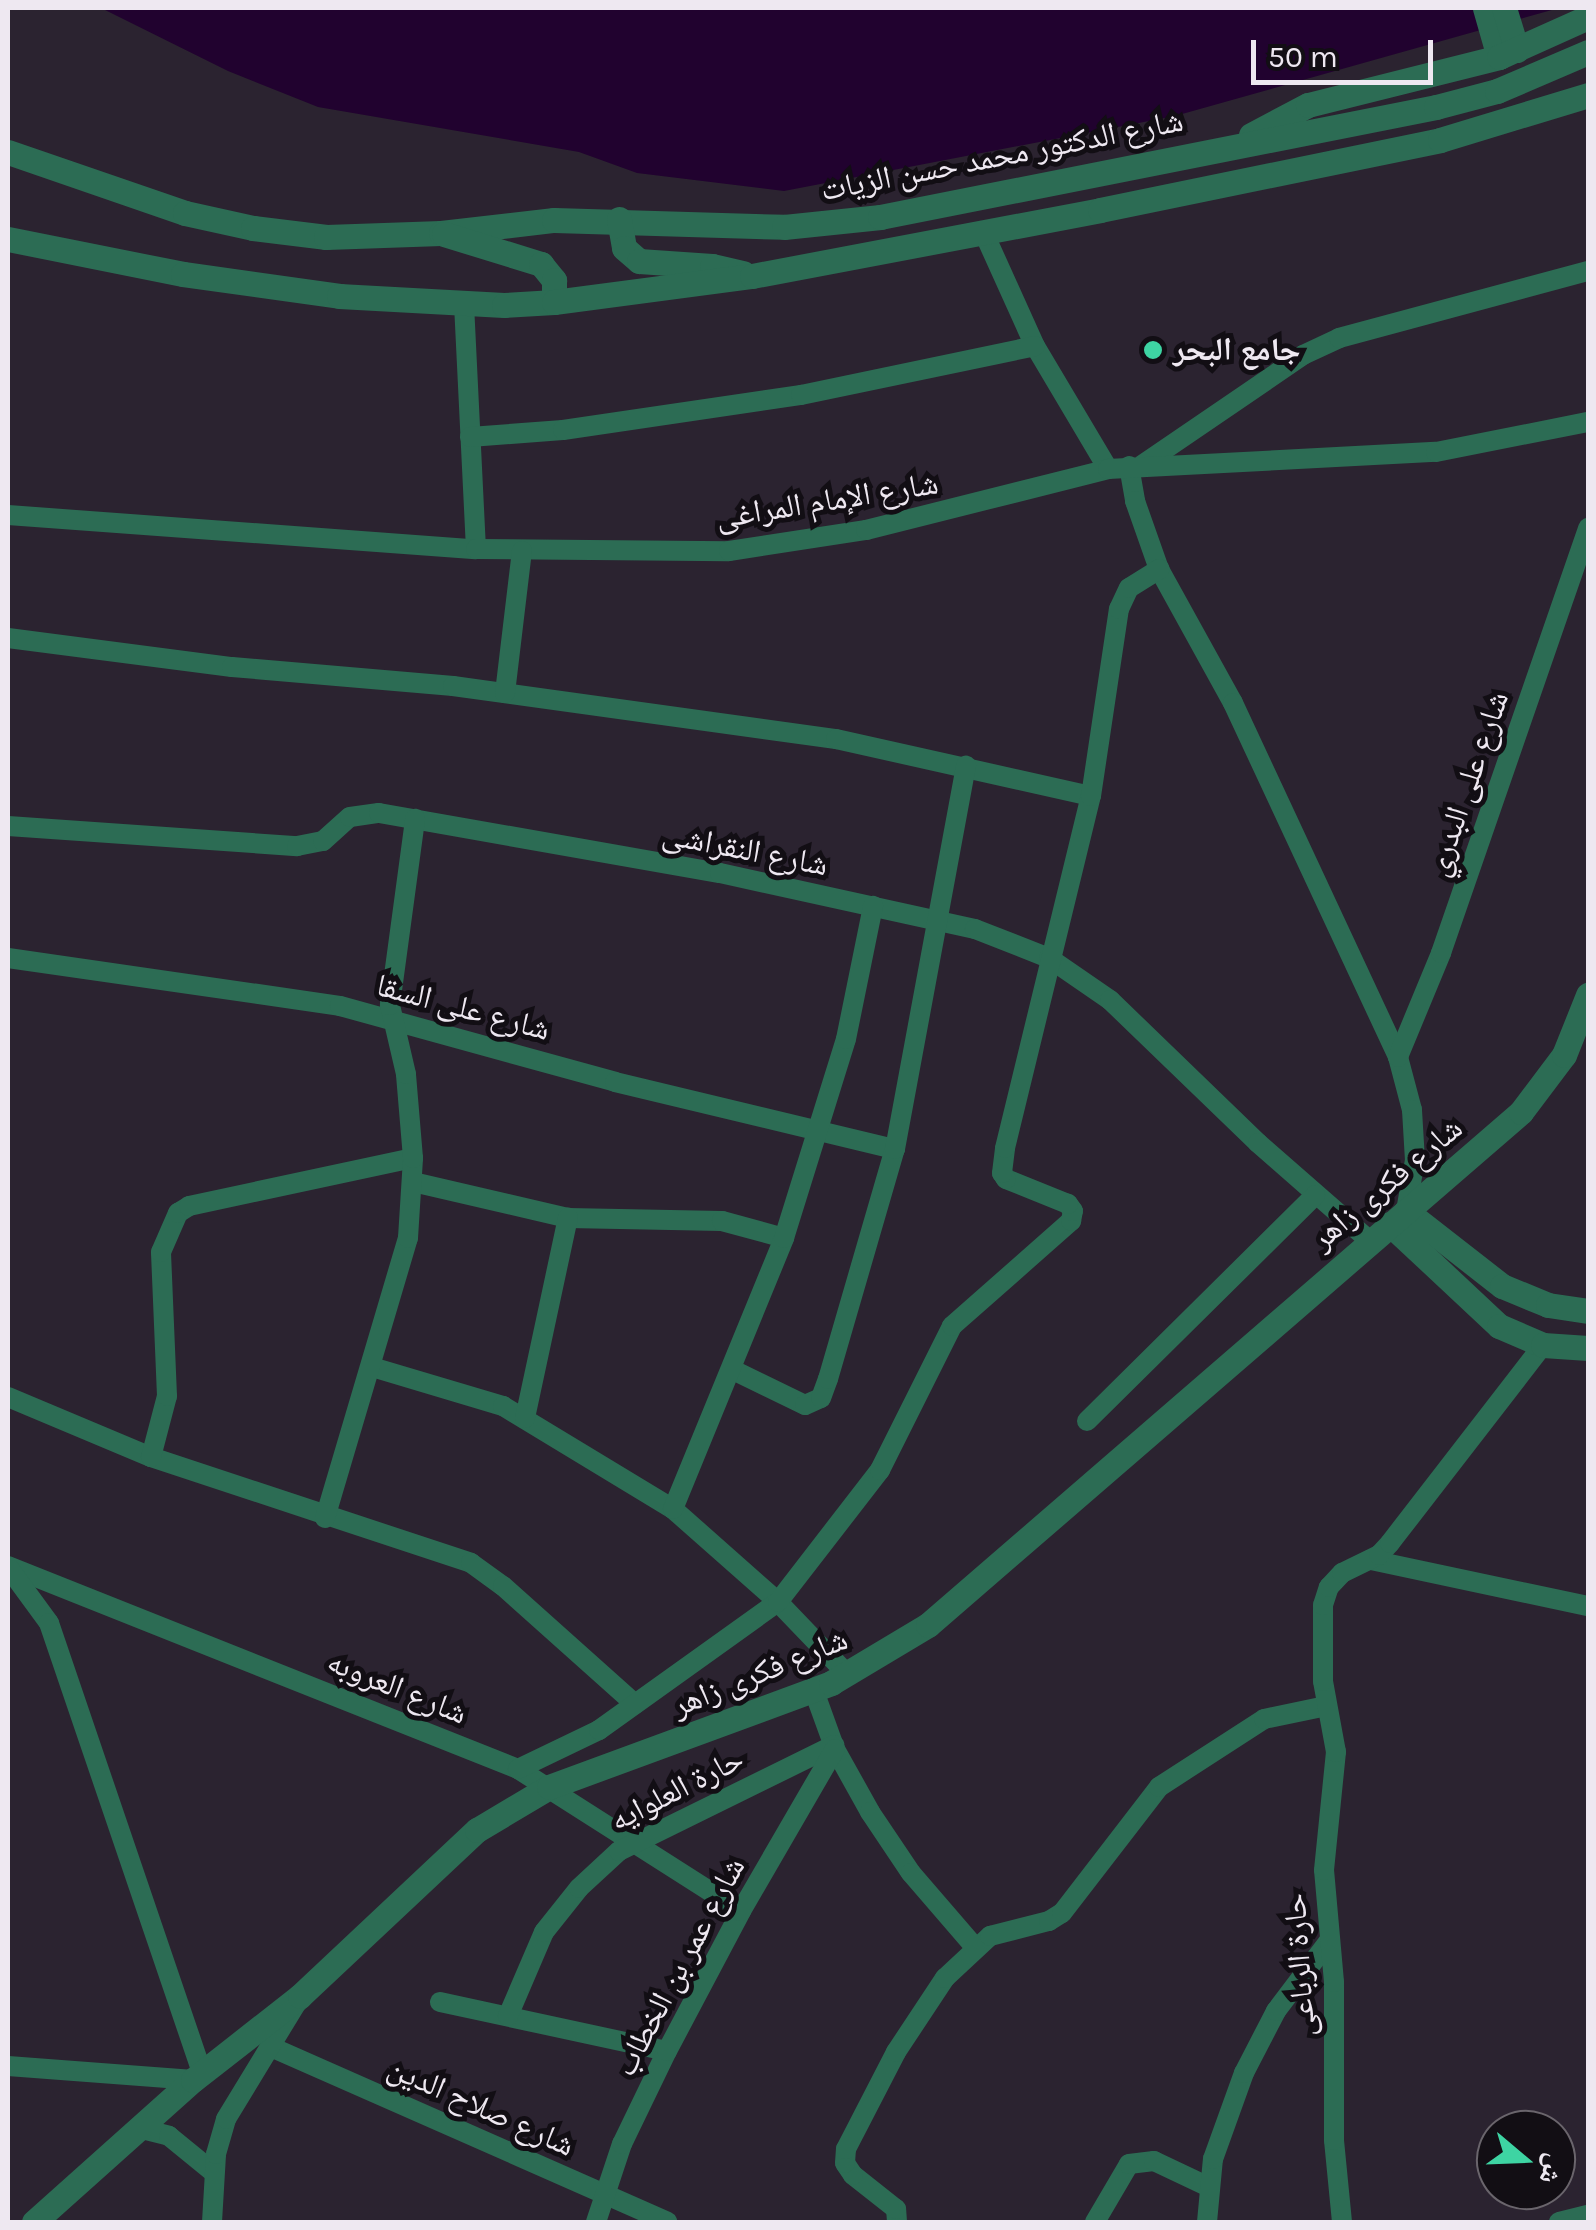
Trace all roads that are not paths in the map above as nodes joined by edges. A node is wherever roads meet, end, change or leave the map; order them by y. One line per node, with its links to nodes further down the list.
1 (1485, 8): 5 (street)
2 (1504, 8): 5 (street)
3 (1588, 17): 5 (street)
4 (1588, 52): 7 (street, شارع الدكتور محمد حسن الزيات)
5 (1508, 53): 7 (street)
6 (1588, 95): 10 (street)
7 (1236, 144): 9 (street, شارع الدكتور محمد حسن الزيات)
8 (8, 152): 11 (street, شارع الدكتور محمد حسن الزيات)
9 (619, 219): 11 (street, شارع الدكتور محمد حسن الزيات); 14 (street)
10 (983, 232): 14 (street); 17 (street)
11 (441, 233): 15 (street)
12 (8, 238): 16 (street)
13 (1588, 271): 20 (street)
14 (752, 276): 15 (street)
15 (554, 302): 16 (street)
16 (464, 304): 19 (street)
17 (1035, 346): 19 (street); 20 (street)
18 (1588, 422): 20 (street, شارع الإمام المراغى)
19 (470, 437): 23 (street)
20 (1126, 467): 24 (street, شارع الإمام المراغى); 25 (street)
21 (8, 515): 23 (street, شارع الإمام المراغى)
22 (1588, 528): 39 (street, شارع على البدري)
23 (476, 549): 24 (street, شارع الإمام المراغى)
24 (522, 550): 27 (street)
25 (1159, 569): 29 (street); 39 (street)
26 (8, 638): 27 (street)
27 (505, 693): 28 (street)
28 (966, 766): 29 (street); 33 (street)
29 (1091, 796): 35 (street)
30 (415, 820): 31 (street, شارع النقراشى); 32 (street, شارع النقراشى); 37 (street)
31 (8, 826)
32 (873, 906): 33 (street, شارع النقراشى); 40 (street)
33 (936, 920): 35 (street, شارع النقراشى); 41 (street)
34 (8, 958): 37 (street, شارع على السقا)
35 (1049, 958): 44 (street, شارع النقراشى); 62 (street)
36 (1588, 995): 38 (street, شارع فكرى زاهر)
37 (392, 1018): 40 (street, شارع على السقا); 42 (street)
38 (1584, 1025): 45 (street, شارع فكرى زاهر)
39 (1398, 1057): 45 (street)
40 (820, 1128): 41 (street, شارع على السقا); 47 (street)
41 (896, 1149): 53 (street)
42 (413, 1158): 43 (street); 57 (street)
43 (413, 1182): 46 (street); 52 (street)
44 (1315, 1194): 48 (street, شارع النقراشى); 56 (street)
45 (1398, 1217): 48 (street, شارع فكرى زاهر); 49 (street); 50 (street)
46 (568, 1218): 47 (street); 55 (street)
47 (784, 1238): 53 (street)
48 (1370, 1241): 64 (street, شارع فكرى زاهر)
49 (1588, 1311)
50 (1543, 1345): 51 (street); 60 (street, حارة الرباعى)
51 (1588, 1348)
52 (372, 1368): 55 (street); 59 (street)
53 (733, 1370): 58 (street)
54 (8, 1398): 57 (street)
55 (524, 1418): 58 (street)
56 (1086, 1421)
57 (151, 1457): 59 (street)
58 (673, 1509): 62 (street)
59 (325, 1518): 66 (street)
60 (1371, 1560): 63 (street); 67 (street, حارة الرباعى)
61 (8, 1567): 69 (street, شارع العروبه); 81 (street)
62 (778, 1602): 64 (street); 66 (street)
63 (1588, 1606)
64 (848, 1675): 65 (street, شارع فكرى زاهر)
65 (814, 1691): 68 (street); 70 (street, شارع فكرى زاهر)
66 (635, 1704): 69 (street)
67 (1326, 1706): 73 (street, حارة الرباعى); 74 (street)
68 (834, 1747): 71 (street, حارة العلوايه); 72 (street, شارع عمر بن الخطاب); 74 (street)
69 (518, 1768): 70 (street, شارع العروبه)
70 (549, 1787): 71 (street, شارع العروبه); 75 (street, شارع فكرى زاهر)
71 (637, 1842): 72 (street, شارع العروبه); 77 (street, حارة العلوايه)
72 (741, 1911): 79 (street, شارع عمر بن الخطاب)
73 (1330, 1941): 84 (street); 94 (street, حارة الرباعى)
74 (974, 1946): 91 (street)
75 (300, 1996): 78 (street); 81 (street, شارع فكرى زاهر)
76 (440, 2002): 77 (street)
77 (508, 2016): 79 (street)
78 (272, 2047): 83 (street); 85 (street, شارع صلاح الدين)
79 (668, 2051): 85 (street, شارع عمر بن الخطاب)
80 (8, 2066): 81 (street)
81 (198, 2077): 82 (street, شارع فكرى زاهر)
82 (138, 2128): 83 (street); 87 (street, شارع فكرى زاهر)
83 (213, 2172): 88 (street)
84 (1207, 2186): 92 (street); 93 (street)
85 (604, 2194): 89 (street, شارع عمر بن الخطاب); 90 (street, شارع صلاح الدين)
86 (1588, 2215): 95 (street)
87 (34, 2222)
88 (212, 2222)
89 (596, 2222)
90 (667, 2222)
91 (897, 2222)
92 (1095, 2222)
93 (1206, 2222)
94 (1342, 2222)
95 (1559, 2222)

